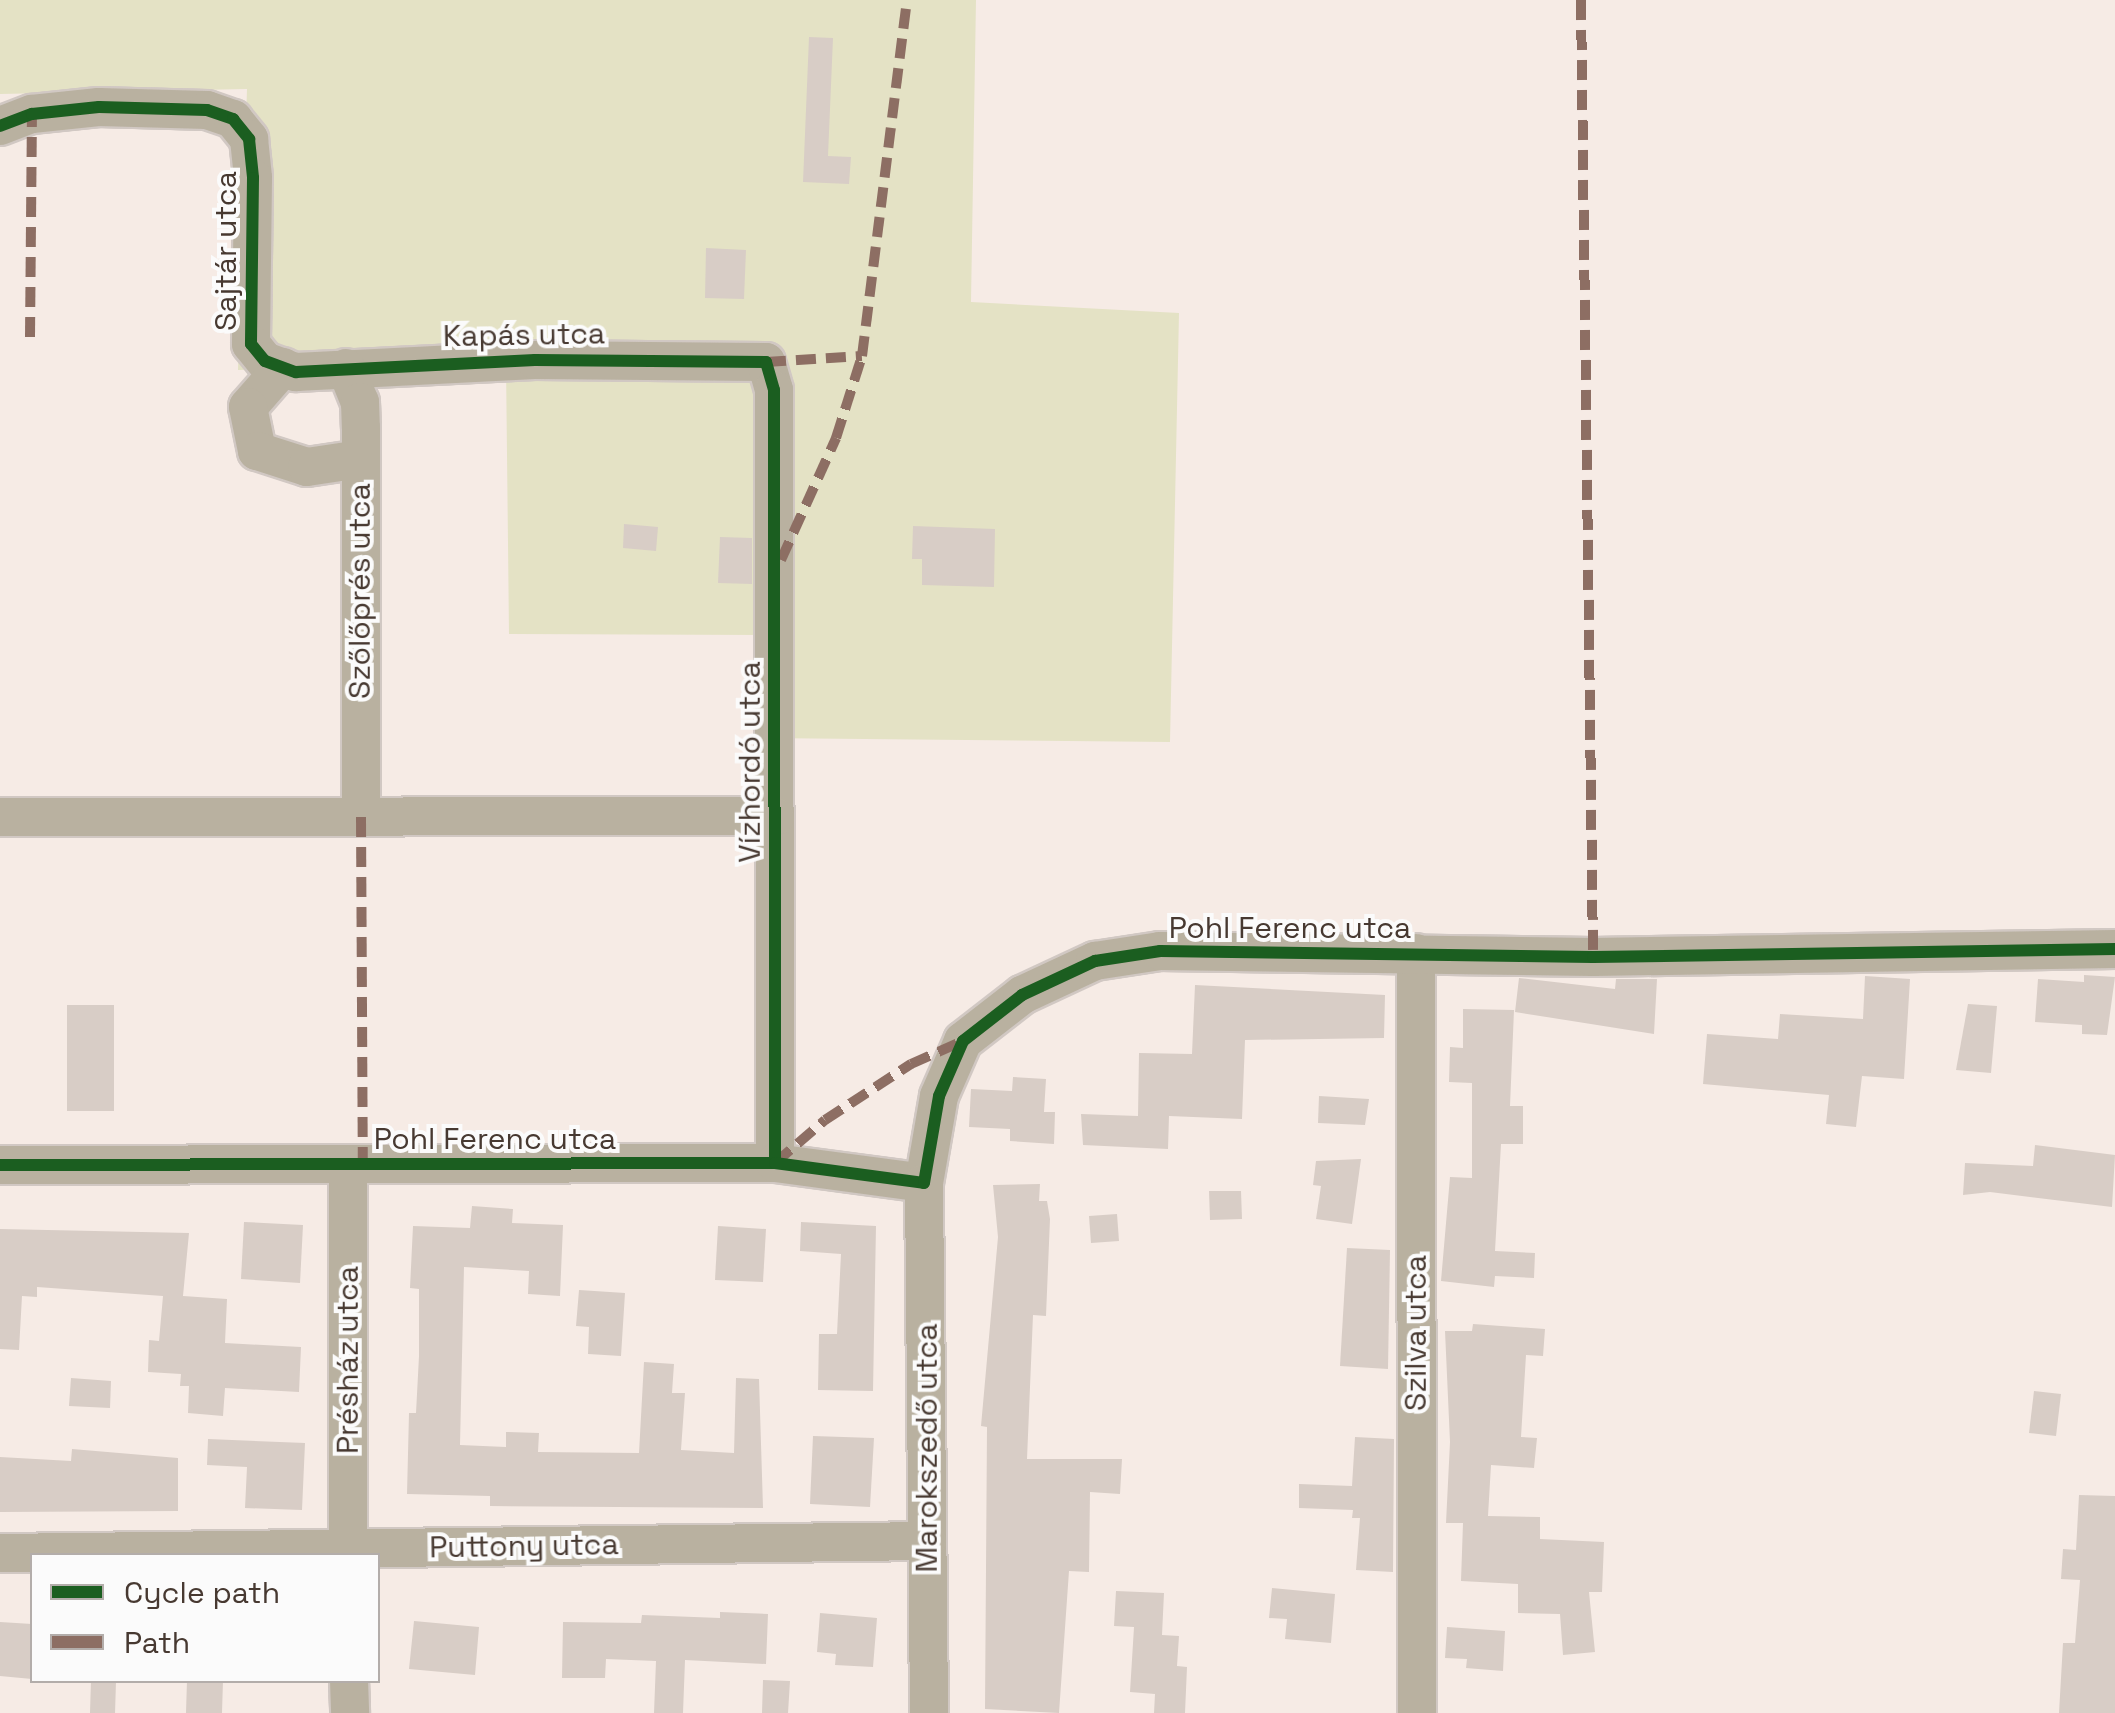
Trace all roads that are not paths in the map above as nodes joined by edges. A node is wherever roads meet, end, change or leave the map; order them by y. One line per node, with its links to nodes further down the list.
1 (0, 126): 3 (street, Sajtár utca)
2 (766, 362): 4 (street, Kapás utca); 6 (street, Vízhordó utca)
3 (283, 368): 4 (street, Kapás utca); 5 (street)
4 (346, 368): 5 (street, Szőlőprés utca)
5 (360, 459): 8 (street, Szőlőprés utca)
6 (775, 816): 8 (street); 11 (street, Vízhordó utca)
7 (0, 817): 8 (street)
8 (361, 817)
9 (2115, 949): 10 (street, Pohl Ferenc utca)
10 (1416, 953): 14 (street, Pohl Ferenc utca); 21 (street, Szilva utca)
11 (776, 1163): 13 (street, Pohl Ferenc utca); 14 (street, Pohl Ferenc utca)
12 (0, 1164): 13 (street, Pohl Ferenc utca)
13 (348, 1164): 16 (street, Présház utca)
14 (924, 1183): 15 (street, Marokszedő utca)
15 (928, 1541): 16 (street, Puttony utca); 20 (street, Marokszedő utca)
16 (348, 1552): 17 (street, Puttony utca)
17 (0, 1553)
18 (349, 1683): 19 (street)
19 (350, 1713)
20 (929, 1713)
21 (1417, 1713)

